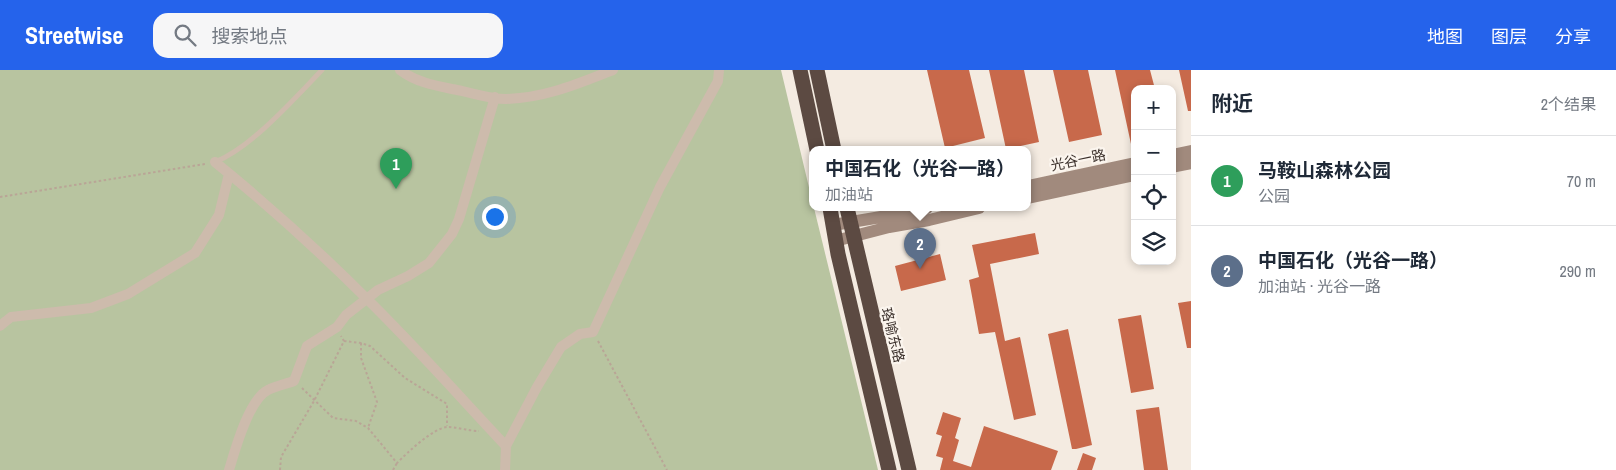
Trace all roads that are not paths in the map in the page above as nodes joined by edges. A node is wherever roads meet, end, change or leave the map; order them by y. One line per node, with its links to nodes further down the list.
1 (322, 70): 12 (lane)
2 (400, 70): 7 (street)
3 (613, 70): 7 (street)
4 (719, 70): 28 (street)
5 (800, 70): 8 (highway)
6 (817, 70): 9 (highway)
7 (495, 97): 26 (street)
8 (816, 146)
9 (833, 146)
10 (1191, 151): 11 (main road)
11 (1176, 154)
12 (215, 162): 16 (street)
13 (1191, 163): 15 (main road)
14 (1131, 164): 18 (main road, 光谷一路)
15 (1176, 166)
16 (228, 174): 26 (street); 27 (street)
17 (1131, 176): 19 (main road, 光谷一路)
18 (1031, 185)
19 (1031, 197)
20 (830, 211): 24 (highway)
21 (910, 211): 23 (main road)
22 (951, 211): 23 (main road)
23 (850, 222): 24 (main road); 25 (main road); 32 (highway, 珞喻东路)
24 (832, 225): 25 (highway)
25 (836, 241): 31 (highway)
26 (367, 299): 28 (street); 29 (street)
27 (0, 326)
28 (506, 446): 30 (street)
29 (229, 470)
30 (505, 470)
31 (889, 470)
32 (909, 470)

